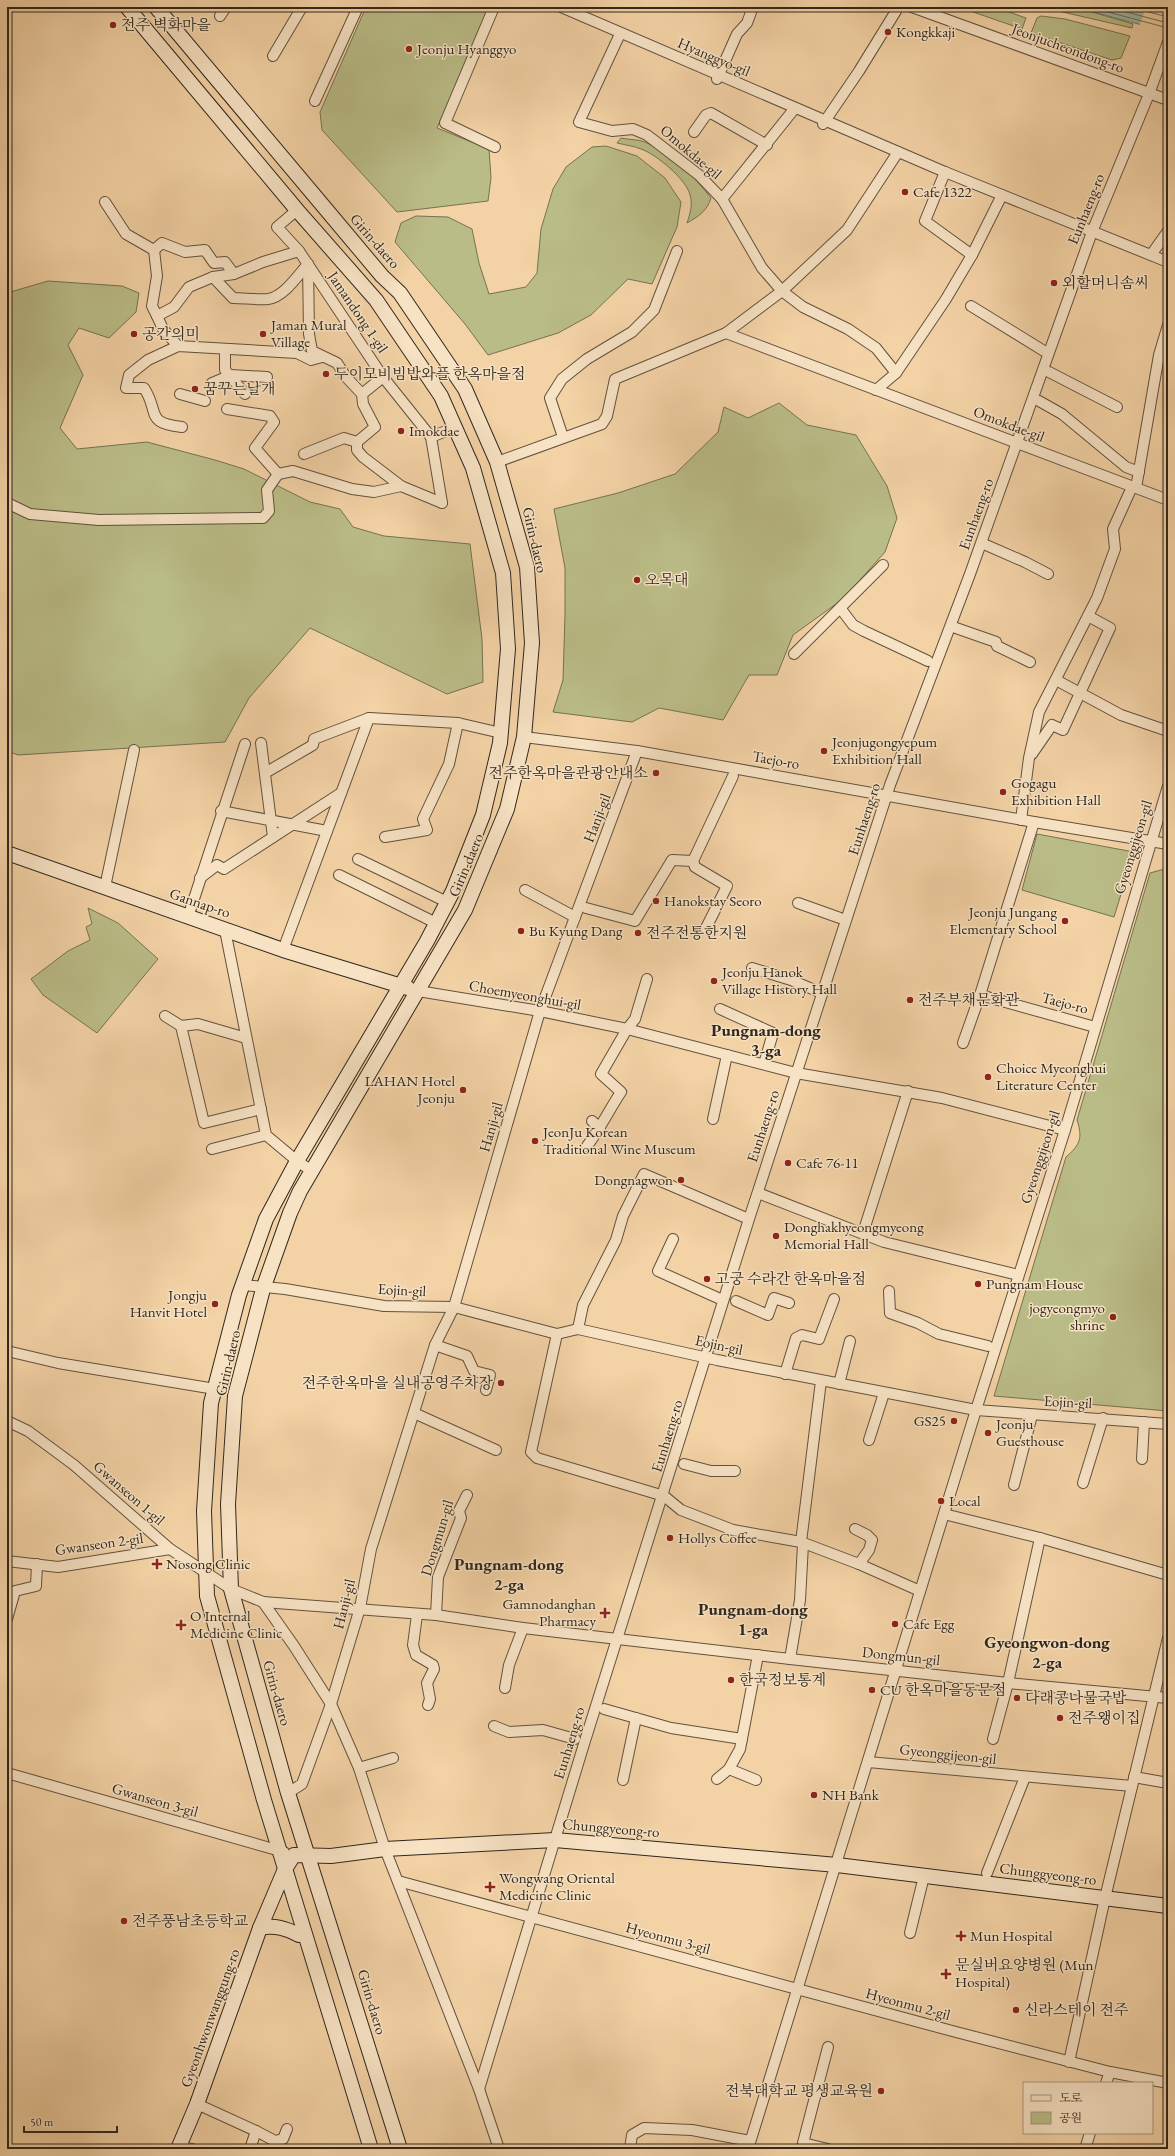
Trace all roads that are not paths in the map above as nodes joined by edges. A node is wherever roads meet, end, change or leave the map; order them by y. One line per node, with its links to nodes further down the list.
1 (127, 7): 30 (street, Girin-daero)
2 (156, 7): 72 (street, Girin-daero)
3 (226, 7): 12 (street)
4 (302, 7): 15 (street)
5 (358, 7): 19 (street)
6 (494, 7): 24 (street)
7 (561, 7): 10 (street, Hyanggyo-gil)
8 (753, 7): 16 (street)
9 (912, 7): 17 (street, Jeonjucheondong-ro)
10 (573, 9): 13 (street, Hyanggyo-gil)
11 (896, 11): 21 (street)
12 (220, 16)
13 (620, 34): 16 (street, Hyanggyo-gil); 28 (street, Omokdae-gil)
14 (1168, 42): 17 (street, Eunhaeng-ro)
15 (273, 56)
16 (718, 78): 20 (street, Hyanggyo-gil)
17 (1149, 94): 18 (street, Jeonjucheondong-ro); 32 (street, Eunhaeng-ro)
18 (1168, 100)
19 (315, 102)
20 (795, 108): 21 (street, Hyanggyo-gil); 23 (street)
21 (824, 123): 25 (street, Hyanggyo-gil)
22 (694, 132): 23 (street)
23 (767, 145): 28 (street)
24 (495, 147)
25 (898, 152): 26 (street, Hyanggyo-gil); 42 (street)
26 (945, 172): 27 (street, Hyanggyo-gil); 36 (street)
27 (1002, 195): 32 (street, Hyanggyo-gil); 36 (street)
28 (722, 199): 42 (street, Omokdae-gil)
29 (106, 202): 33 (street)
30 (297, 210): 34 (street, Jamandong 1-gil); 66 (street, Girin-daero)
31 (1168, 231): 37 (street)
32 (1092, 232): 37 (street, Hyanggyo-gil); 70 (street, Eunhaeng-ro)
33 (154, 250): 40 (street); 44 (street)
34 (299, 251): 39 (street, Jamandong 1-gil); 40 (street)
35 (677, 251): 68 (street)
36 (972, 255): 52 (street)
37 (1151, 256): 38 (street, Hyanggyo-gil)
38 (1168, 262)
39 (308, 264): 41 (street, Jamandong 1-gil); 50 (street); 55 (street, Jamandong 1-gil)
40 (234, 274): 41 (street)
41 (213, 278): 44 (street)
42 (782, 291): 46 (street); 52 (street, Omokdae-gil)
43 (970, 306): 49 (street)
44 (157, 316): 47 (street)
45 (1168, 325): 73 (street)
46 (726, 333): 57 (street, Omokdae-gil); 68 (street)
47 (178, 346): 48 (street); 65 (street)
48 (225, 350): 50 (street); 53 (street)
49 (1044, 350)
50 (322, 357): 60 (street)
51 (1049, 372): 63 (street)
52 (896, 374): 57 (street)
53 (229, 376): 54 (street); 56 (street); 59 (street)
54 (267, 377)
55 (383, 377): 60 (street); 67 (street, Jamandong 1-gil)
56 (212, 383)
57 (876, 390): 70 (street, Omokdae-gil)
58 (180, 394): 61 (street)
59 (245, 394)
60 (362, 394): 69 (street)
61 (205, 401)
62 (1038, 401): 73 (street)
63 (1117, 406)
64 (227, 409): 74 (street)
65 (182, 427)
66 (456, 427): 67 (street); 93 (street, Girin-daero)
67 (431, 437): 75 (street)
68 (563, 437): 72 (street)
69 (357, 442): 71 (street); 75 (street)
70 (1017, 443): 76 (street, Omokdae-gil); 104 (street, Eunhaeng-ro)
71 (304, 454)
72 (497, 462): 94 (street, Girin-daero)
73 (1139, 472): 76 (street)
74 (278, 474): 75 (street); 78 (street)
75 (401, 486)
76 (1134, 488): 77 (street, Omokdae-gil); 83 (street)
77 (1168, 500)
78 (7, 503)
79 (986, 545): 81 (street, Eunhaeng-ro)
80 (883, 565): 82 (street)
81 (1048, 574)
82 (841, 609): 85 (street); 86 (street)
83 (1088, 616): 88 (street); 89 (street)
84 (956, 628): 87 (street)
85 (794, 654)
86 (928, 661)
87 (1030, 662)
88 (1056, 680): 89 (street); 99 (street)
89 (1080, 693): 92 (street); 99 (street)
90 (369, 718): 91 (street); 100 (street); 103 (street)
91 (458, 723): 93 (street); 112 (street)
92 (1168, 731)
93 (501, 732): 122 (street, Girin-daero)
94 (524, 736): 98 (street, Taejo-ro); 135 (street, Girin-daero)
95 (261, 743): 100 (street)
96 (245, 744): 105 (street)
97 (134, 750): 120 (street)
98 (637, 751): 104 (street, Taejo-ro); 126 (street, Hanji-gil)
99 (1029, 758): 107 (street)
100 (265, 773): 106 (street)
101 (733, 776): 117 (street, Taejo-ro)
102 (1168, 786): 113 (street, Gyeonggijeon-gil)
103 (341, 793): 109 (street, Gannap-ro); 110 (street)
104 (888, 795): 107 (street, Taejo-ro); 148 (street, Eunhaeng-ro)
105 (221, 811): 106 (street); 119 (street)
106 (271, 820): 109 (street); 111 (street)
107 (1020, 820): 108 (street, Taejo-ro)
108 (1034, 822): 113 (street, Taejo-ro); 137 (street)
109 (293, 824): 110 (street); 111 (street, Gannap-ro)
110 (327, 831): 131 (street)
111 (274, 837): 119 (street, Gannap-ro)
112 (385, 837)
113 (1151, 841): 114 (street, Taejo-ro); 142 (street, Gyeonggijeon-gil)
114 (1168, 844)
115 (7, 853): 120 (street, Gannap-ro)
116 (358, 859): 122 (street, Girin-daero)
117 (693, 860): 124 (street); 129 (street)
118 (339, 875): 128 (street)
119 (200, 878): 125 (street)
120 (105, 888): 125 (street, Gannap-ro)
121 (524, 890): 126 (street)
122 (447, 902): 128 (street, Girin-daero)
123 (798, 903): 127 (street)
124 (586, 908)
125 (188, 917): 130 (street, Gannap-ro)
126 (575, 917): 139 (street, Hanji-gil)
127 (840, 918)
128 (436, 923): 134 (street, Girin-daero)
129 (706, 928)
130 (226, 930): 131 (street, Gannap-ro); 144 (street)
131 (283, 950): 134 (street, Gannap-ro)
132 (752, 968): 136 (street)
133 (647, 979): 143 (street)
134 (401, 985): 135 (street, Gannap-ro); 158 (street, Girin-daero)
135 (418, 991): 139 (street, Choemyeonghui-gil); 159 (street, Girin-daero)
136 (817, 991)
137 (980, 995): 142 (street, Taejo-ro); 145 (street)
138 (720, 1009): 147 (street)
139 (540, 1011): 143 (street, Choemyeonghui-gil); 172 (street, Hanji-gil)
140 (165, 1016): 141 (street)
141 (181, 1026): 144 (street); 150 (street)
142 (1095, 1027): 154 (street, Gyeonggijeon-gil)
143 (627, 1029): 146 (street, Choemyeonghui-gil); 153 (street)
144 (246, 1038): 150 (street)
145 (963, 1043)
146 (727, 1055): 147 (street, Choemyeonghui-gil); 151 (street)
147 (764, 1064): 148 (street, Choemyeonghui-gil)
148 (796, 1073): 149 (street, Choemyeonghui-gil); 160 (street, Eunhaeng-ro)
149 (908, 1091): 154 (street, Choemyeonghui-gil); 162 (street)
150 (261, 1109): 155 (street)
151 (713, 1119)
152 (592, 1121): 153 (street)
153 (600, 1128): 156 (street)
154 (1065, 1130): 164 (street, Gyeonggijeon-gil)
155 (266, 1135): 157 (street); 158 (street)
156 (588, 1146)
157 (212, 1149)
158 (297, 1161): 159 (street); 165 (street, Girin-daero)
159 (312, 1171): 166 (street, Girin-daero)
160 (758, 1193): 162 (street); 179 (street, Eunhaeng-ro)
161 (744, 1217): 173 (street)
162 (863, 1233): 164 (street)
163 (673, 1239): 168 (street)
164 (1018, 1275): 186 (street, Gyeonggijeon-gil)
165 (243, 1285): 166 (street, Eojin-gil); 183 (street, Girin-daero)
166 (263, 1289): 172 (street, Eojin-gil); 212 (street, Girin-daero)
167 (889, 1291): 177 (street)
168 (718, 1298)
169 (834, 1299): 180 (street)
170 (736, 1301): 171 (street)
171 (789, 1303)
172 (454, 1307): 174 (street, Eojin-gil); 176 (street, Hanji-gil)
173 (578, 1329): 174 (street, Eojin-gil); 179 (street, Eojin-gil)
174 (557, 1334): 201 (street, Eunhaeng-ro)
175 (850, 1341): 182 (street)
176 (435, 1345): 184 (street); 187 (street, Hanji-gil)
177 (988, 1346)
178 (7, 1351): 183 (street, Girin-daero)
179 (706, 1358): 180 (street, Eojin-gil); 201 (street, Eunhaeng-ro)
180 (785, 1374): 181 (street, Eojin-gil)
181 (821, 1381): 182 (street, Eojin-gil); 205 (street)
182 (839, 1384): 185 (street, Eojin-gil)
183 (215, 1389): 210 (street, Girin-daero)
184 (486, 1390)
185 (884, 1393): 186 (street, Eojin-gil); 193 (street)
186 (976, 1410): 188 (street, Eojin-gil); 202 (street, Gyeonggijeon-gil)
187 (414, 1413): 194 (street); 215 (street, Hanji-gil)
188 (1032, 1414): 189 (street, Eojin-gil); 199 (street, Eojin-gil)
189 (1103, 1418): 191 (street, Eojin-gil); 198 (street, Eojin-gil)
190 (7, 1420): 206 (street, Gwanseon 1-gil)
191 (1144, 1422): 192 (street, Eojin-gil); 195 (street)
192 (1168, 1424)
193 (869, 1440)
194 (496, 1450)
195 (1142, 1459)
196 (684, 1464): 197 (street, Eunhaeng-ro)
197 (735, 1471)
198 (1083, 1483)
199 (1014, 1485)
200 (467, 1495): 217 (street, Dongmun-gil)
201 (664, 1496): 205 (street, Eunhaeng-ro); 221 (street, Eunhaeng-ro)
202 (944, 1514): 204 (street); 213 (street, Gyeonggijeon-gil)
203 (855, 1529): 209 (street)
204 (1040, 1538): 211 (street); 225 (street)
205 (802, 1543): 209 (street); 223 (street)
206 (170, 1548): 208 (street, Gwanseon 2-gil); 210 (street, Gwanseon 1-gil)
207 (7, 1561): 208 (street, Gwanseon 2-gil)
208 (37, 1564): 218 (street)
209 (859, 1564): 213 (street)
210 (207, 1574): 212 (street, Gwanseon 1-gil); 251 (street, Girin-daero)
211 (1168, 1575)
212 (232, 1589): 214 (street, Gwanseon 1-gil); 248 (street, Girin-daero)
213 (920, 1591): 224 (street, Gyeonggijeon-gil)
214 (264, 1602): 215 (street, Dongmun-gil); 229 (street)
215 (360, 1608): 216 (street, Dongmun-gil); 229 (street, Hanji-gil)
216 (417, 1615): 217 (street, Dongmun-gil); 230 (street)
217 (436, 1615): 219 (street, Dongmun-gil)
218 (7, 1619)
219 (523, 1628): 221 (street, Dongmun-gil); 226 (street)
220 (1168, 1638): 227 (street)
221 (617, 1639): 222 (street, Dongmun-gil); 249 (street, Eunhaeng-ro)
222 (758, 1655): 223 (street, Dongmun-gil); 234 (street)
223 (790, 1659): 224 (street, Dongmun-gil)
224 (896, 1671): 225 (street, Dongmun-gil); 238 (street, Gyeonggijeon-gil)
225 (1008, 1683): 227 (street, Dongmun-gil); 236 (street)
226 (505, 1688)
227 (1154, 1696): 228 (street, Dongmun-gil); 246 (street)
228 (1168, 1698)
229 (331, 1704): 239 (street); 248 (street, Hanji-gil)
230 (428, 1704)
231 (604, 1708): 232 (street)
232 (636, 1718): 234 (street); 244 (street)
233 (494, 1726): 235 (street, Eunhaeng-ro)
234 (742, 1738): 240 (street)
235 (575, 1739)
236 (993, 1739)
237 (393, 1758): 239 (street)
238 (868, 1762): 242 (street, Gyeonggijeon-gil); 253 (street, Gyeonggijeon-gil)
239 (359, 1768): 250 (street)
240 (729, 1769): 243 (street); 245 (street)
241 (8, 1775): 251 (street, Gwanseon 3-gil)
242 (1025, 1777): 246 (street, Gyeonggijeon-gil); 255 (street, Chunggyeong-ro)
243 (717, 1779)
244 (623, 1780)
245 (756, 1780)
246 (1133, 1781): 247 (street, Gyeonggijeon-gil); 258 (street)
247 (1168, 1783)
248 (288, 1793): 252 (street, Girin-daero)
249 (555, 1840): 250 (street, Chunggyeong-ro); 253 (street, Chunggyeong-ro); 260 (street)
250 (385, 1849): 252 (street, Chunggyeong-ro); 257 (street)
251 (280, 1850): 252 (street, Gwanseon 3-gil); 254 (street, Girin-daero)
252 (301, 1855): 254 (street, Gyeonhwonwanggung-ro); 280 (street, Girin-daero)
253 (837, 1865): 256 (street, Chunggyeong-ro); 264 (street)
254 (285, 1869): 261 (street, Gyeonhwonwanggung-ro); 262 (street, Girin-daero)
255 (987, 1874)
256 (924, 1876): 258 (street, Chunggyeong-ro); 263 (street)
257 (398, 1881): 260 (street, Hyeonmu 3-gil); 270 (street)
258 (1105, 1898): 259 (street, Chunggyeong-ro); 266 (street)
259 (1168, 1906)
260 (531, 1916): 264 (street, Hyeonmu 3-gil); 270 (street)
261 (260, 1928): 262 (street); 271 (street, Gyeonhwonwanggung-ro)
262 (304, 1932): 279 (street, Girin-daero)
263 (910, 1933)
264 (798, 1990): 266 (street, Hyeonmu 2-gil); 275 (street)
265 (828, 2047): 283 (street)
266 (1069, 2062): 267 (street, Hyeonmu 2-gil)
267 (1110, 2072): 268 (street); 269 (street, Hyeonmu 2-gil)
268 (1106, 2082)
269 (1168, 2083)
270 (479, 2089): 281 (street)
271 (197, 2104): 273 (street); 276 (street, Gyeonhwonwanggung-ro)
272 (287, 2129): 273 (street)
273 (256, 2131): 278 (street)
274 (1090, 2134): 284 (street)
275 (749, 2145): 282 (street)
276 (178, 2148): 277 (street)
277 (192, 2149)
278 (250, 2149)
279 (371, 2149)
280 (400, 2149)
281 (499, 2149)
282 (630, 2149)
283 (828, 2149)
284 (1085, 2149)

